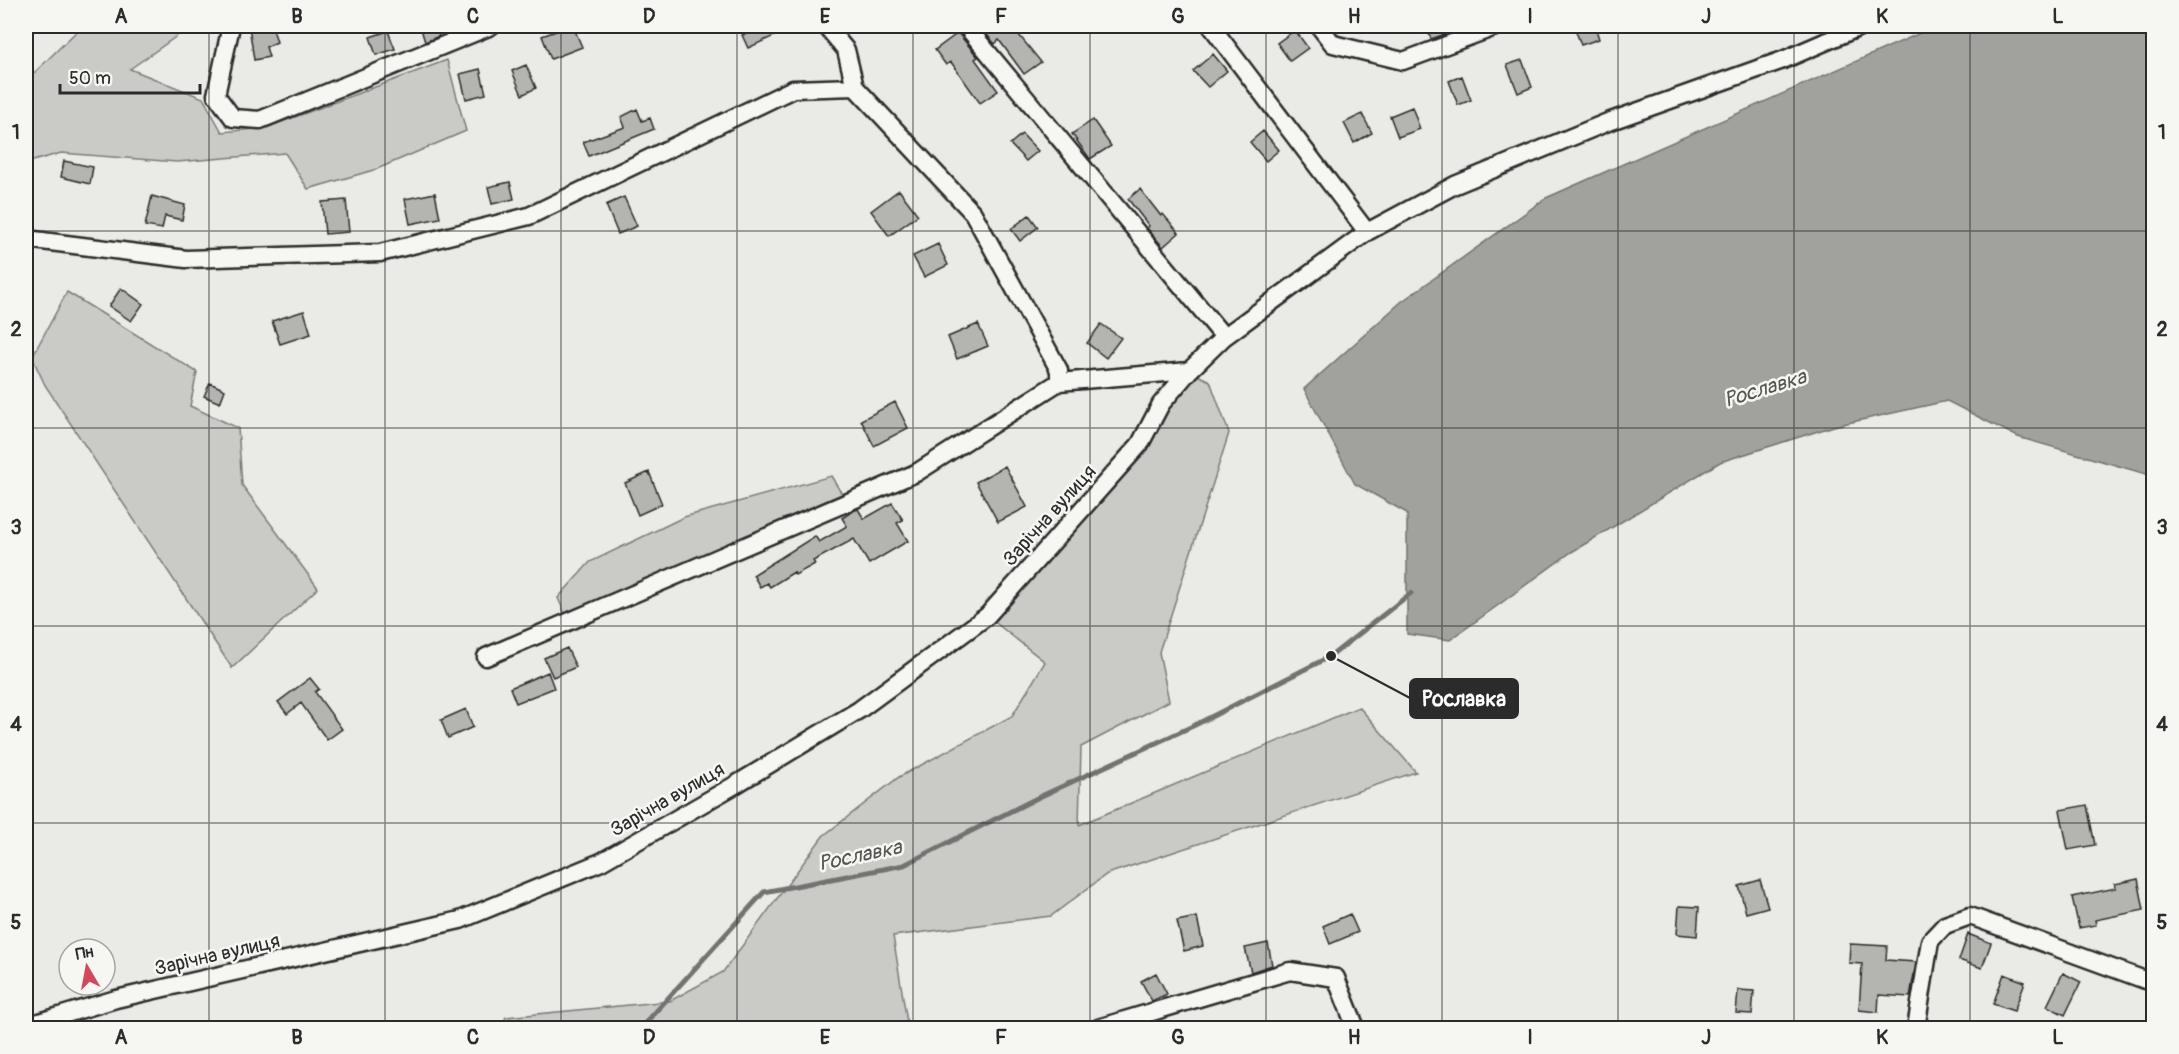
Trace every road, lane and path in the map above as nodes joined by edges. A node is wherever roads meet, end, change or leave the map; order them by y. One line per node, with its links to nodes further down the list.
1 (231, 26): 2 (street)
2 (491, 26)
3 (826, 26): 9 (street)
4 (966, 26): 12 (street)
5 (1211, 26): 10 (street)
6 (1319, 26): 7 (street)
7 (1498, 26)
8 (1862, 26): 10 (street, Зарічна вулиця)
9 (855, 87): 11 (street); 14 (street)
10 (1367, 232): 12 (street, Зарічна вулиця)
11 (26, 239)
12 (1224, 337): 13 (street, Зарічна вулиця)
13 (1189, 371): 14 (street); 17 (street, Зарічна вулиця)
14 (1059, 382): 15 (street)
15 (486, 657)
16 (2154, 981): 20 (street)
17 (26, 1026)
18 (1098, 1029): 19 (street)
19 (1356, 1029)
20 (1916, 1029)

